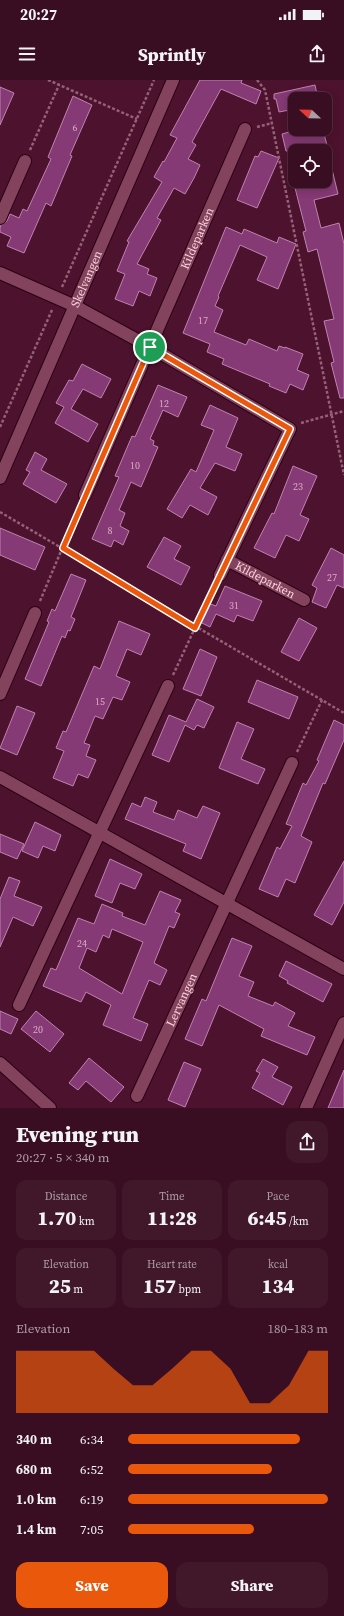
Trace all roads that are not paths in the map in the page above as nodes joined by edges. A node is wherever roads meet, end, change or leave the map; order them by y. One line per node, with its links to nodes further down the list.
1 (173, 80): 6 (street, Skelvangen)
2 (245, 129): 7 (street, Kildeparken)
3 (25, 161): 4 (street)
4 (0, 218)
5 (0, 273): 6 (street)
6 (75, 306): 7 (street); 8 (street, Skelvangen)
7 (150, 347): 9 (street, Kildeparken); 10 (street, Kildeparken)
8 (0, 478)
9 (85, 495)
10 (227, 560): 11 (street, Kildeparken); 12 (street, Kildeparken)
11 (220, 576)
12 (304, 600)
13 (35, 613): 15 (street)
14 (168, 686): 18 (street)
15 (0, 694)
16 (292, 763): 19 (street, Lervangen)
17 (0, 777): 18 (street)
18 (100, 832): 19 (street); 21 (street)
19 (227, 904): 20 (street); 24 (street, Lervangen)
20 (344, 969)
21 (19, 1005)
22 (344, 1023): 26 (street)
23 (0, 1063): 25 (street)
24 (138, 1096)
25 (50, 1108)
26 (306, 1108)

